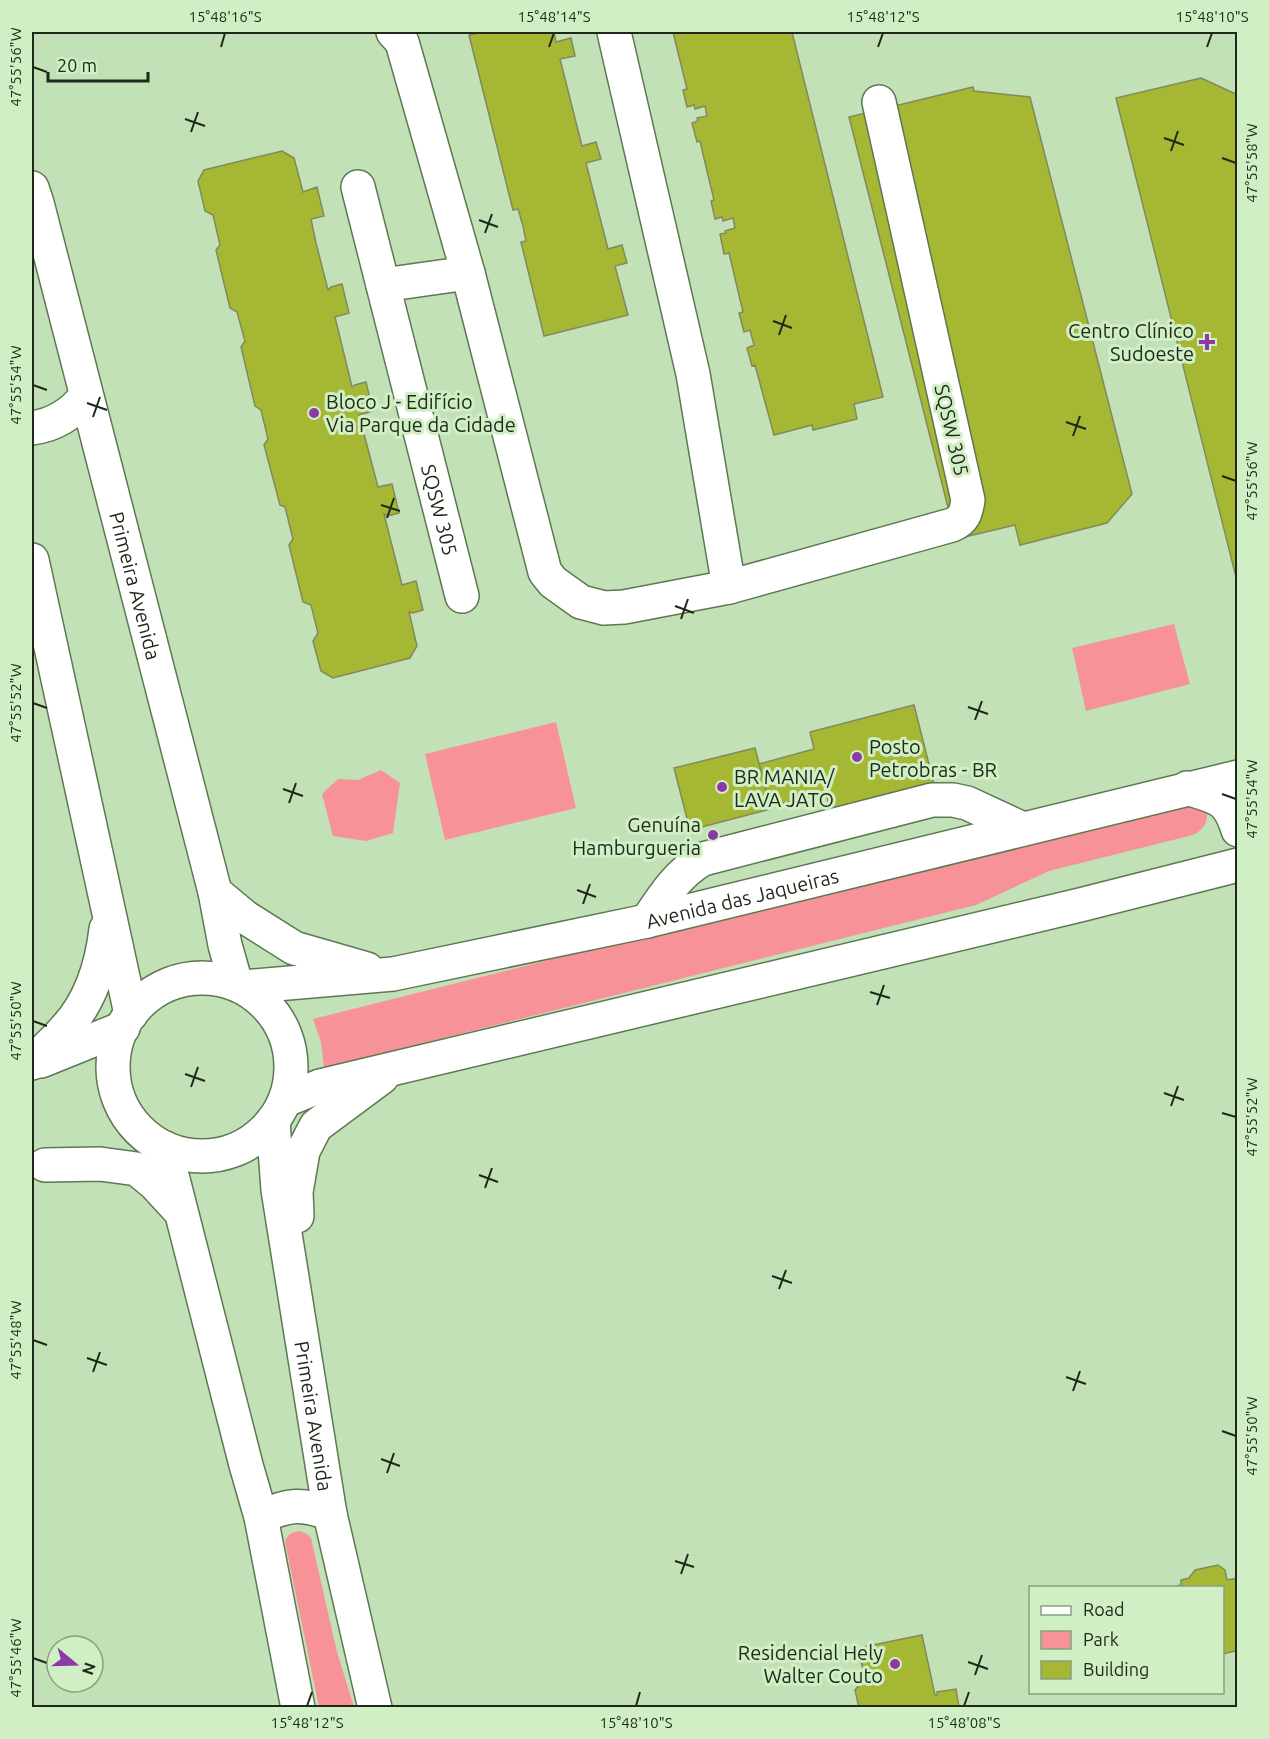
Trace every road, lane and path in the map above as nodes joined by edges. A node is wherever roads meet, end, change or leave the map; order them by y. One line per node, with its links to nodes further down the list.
1 (393, 32): 6 (main road, SQSW 305)
2 (614, 32): 11 (main road)
3 (879, 102): 11 (main road, SQSW 305)
4 (358, 187): 7 (main road, SQSW 305)
5 (32, 188): 8 (main road, Primeira Avenida)
6 (468, 273): 7 (main road); 11 (main road, SQSW 305)
7 (383, 285): 12 (main road, SQSW 305)
8 (86, 396): 9 (main road); 18 (main road, Primeira Avenida)
9 (32, 428)
10 (32, 560): 19 (main road)
11 (729, 587)
12 (462, 596)
13 (1238, 777): 14 (main road, Avenida das Jaqueiras)
14 (1187, 788): 15 (main road, Avenida das Jaqueiras); 16 (main road)
15 (1023, 829): 20 (main road, Avenida das Jaqueiras); 20 (main road)
16 (1238, 830)
17 (1237, 861): 25 (main road)
18 (215, 892): 21 (main road); 22 (main road, Primeira Avenida)
19 (108, 912): 23 (main road); 24 (main road)
20 (647, 921): 21 (main road, Avenida das Jaqueiras)
21 (393, 974): 22 (main road, Avenida das Jaqueiras)
22 (239, 986): 23 (main road); 26 (main road)
23 (127, 1021): 24 (main road); 27 (main road)
24 (32, 1064)
25 (397, 1067): 26 (main road); 30 (main road)
26 (280, 1110): 27 (main road); 30 (main road, Primeira Avenida)
27 (155, 1142): 28 (main road); 29 (main road)
28 (38, 1167): 29 (main road)
29 (181, 1213): 32 (main road)
30 (294, 1296): 31 (main road, Primeira Avenida)
31 (330, 1514): 32 (main road); 34 (main road, Primeira Avenida)
32 (261, 1518): 33 (main road)
33 (298, 1707)
34 (375, 1707)

